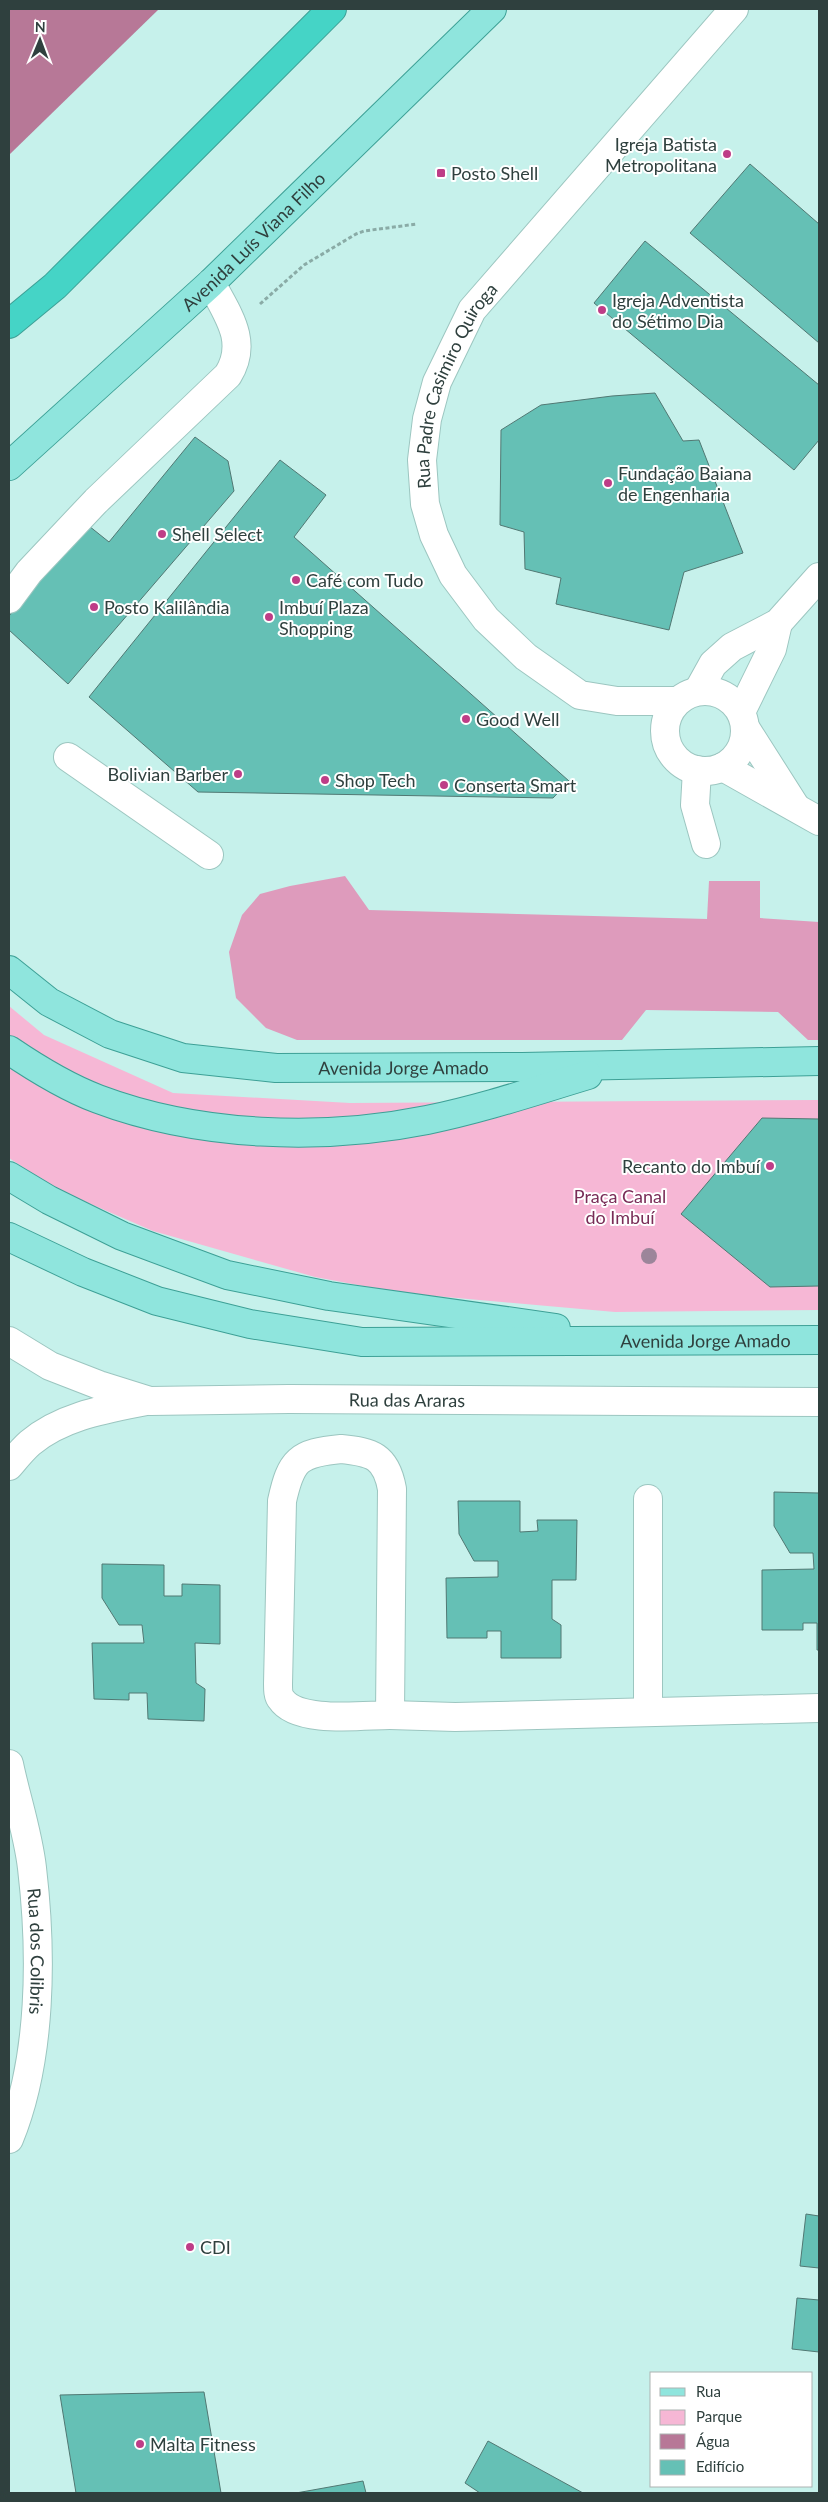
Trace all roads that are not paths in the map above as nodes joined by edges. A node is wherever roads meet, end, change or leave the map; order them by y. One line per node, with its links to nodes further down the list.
1 (332, 9): 5 (highway)
2 (492, 9): 4 (main road, Avenida Luís Viana Filho)
3 (734, 9): 10 (street, Rua Padre Casimiro Quiroga)
4 (211, 283): 6 (main road, Avenida Luís Viana Filho); 8 (street)
5 (9, 324)
6 (9, 466)
7 (819, 577): 9 (street)
8 (9, 599)
9 (778, 623): 10 (street); 11 (street)
10 (688, 696): 11 (street); 13 (street)
11 (744, 721): 13 (street); 14 (street)
12 (68, 757): 17 (street)
13 (710, 769): 14 (street); 16 (street)
14 (795, 806): 15 (street)
15 (819, 821)
16 (706, 844)
17 (209, 856)
18 (9, 970): 21 (main road, Avenida Jorge Amado)
19 (9, 1050): 21 (main road)
20 (819, 1061): 21 (main road, Avenida Jorge Amado)
21 (622, 1064)
22 (9, 1176): 26 (main road)
23 (9, 1237): 26 (main road, Avenida Jorge Amado)
24 (819, 1340): 26 (main road, Avenida Jorge Amado)
25 (9, 1342): 27 (street, Rua das Araras)
26 (653, 1342)
27 (150, 1401): 28 (street, Rua das Araras); 29 (street)
28 (819, 1402)
29 (9, 1466)
30 (648, 1499): 32 (street)
31 (819, 1708): 32 (street)
32 (648, 1712): 33 (street)
33 (390, 1715): 33 (street)
34 (9, 1764): 35 (street, Rua dos Colibris)
35 (9, 2139)

